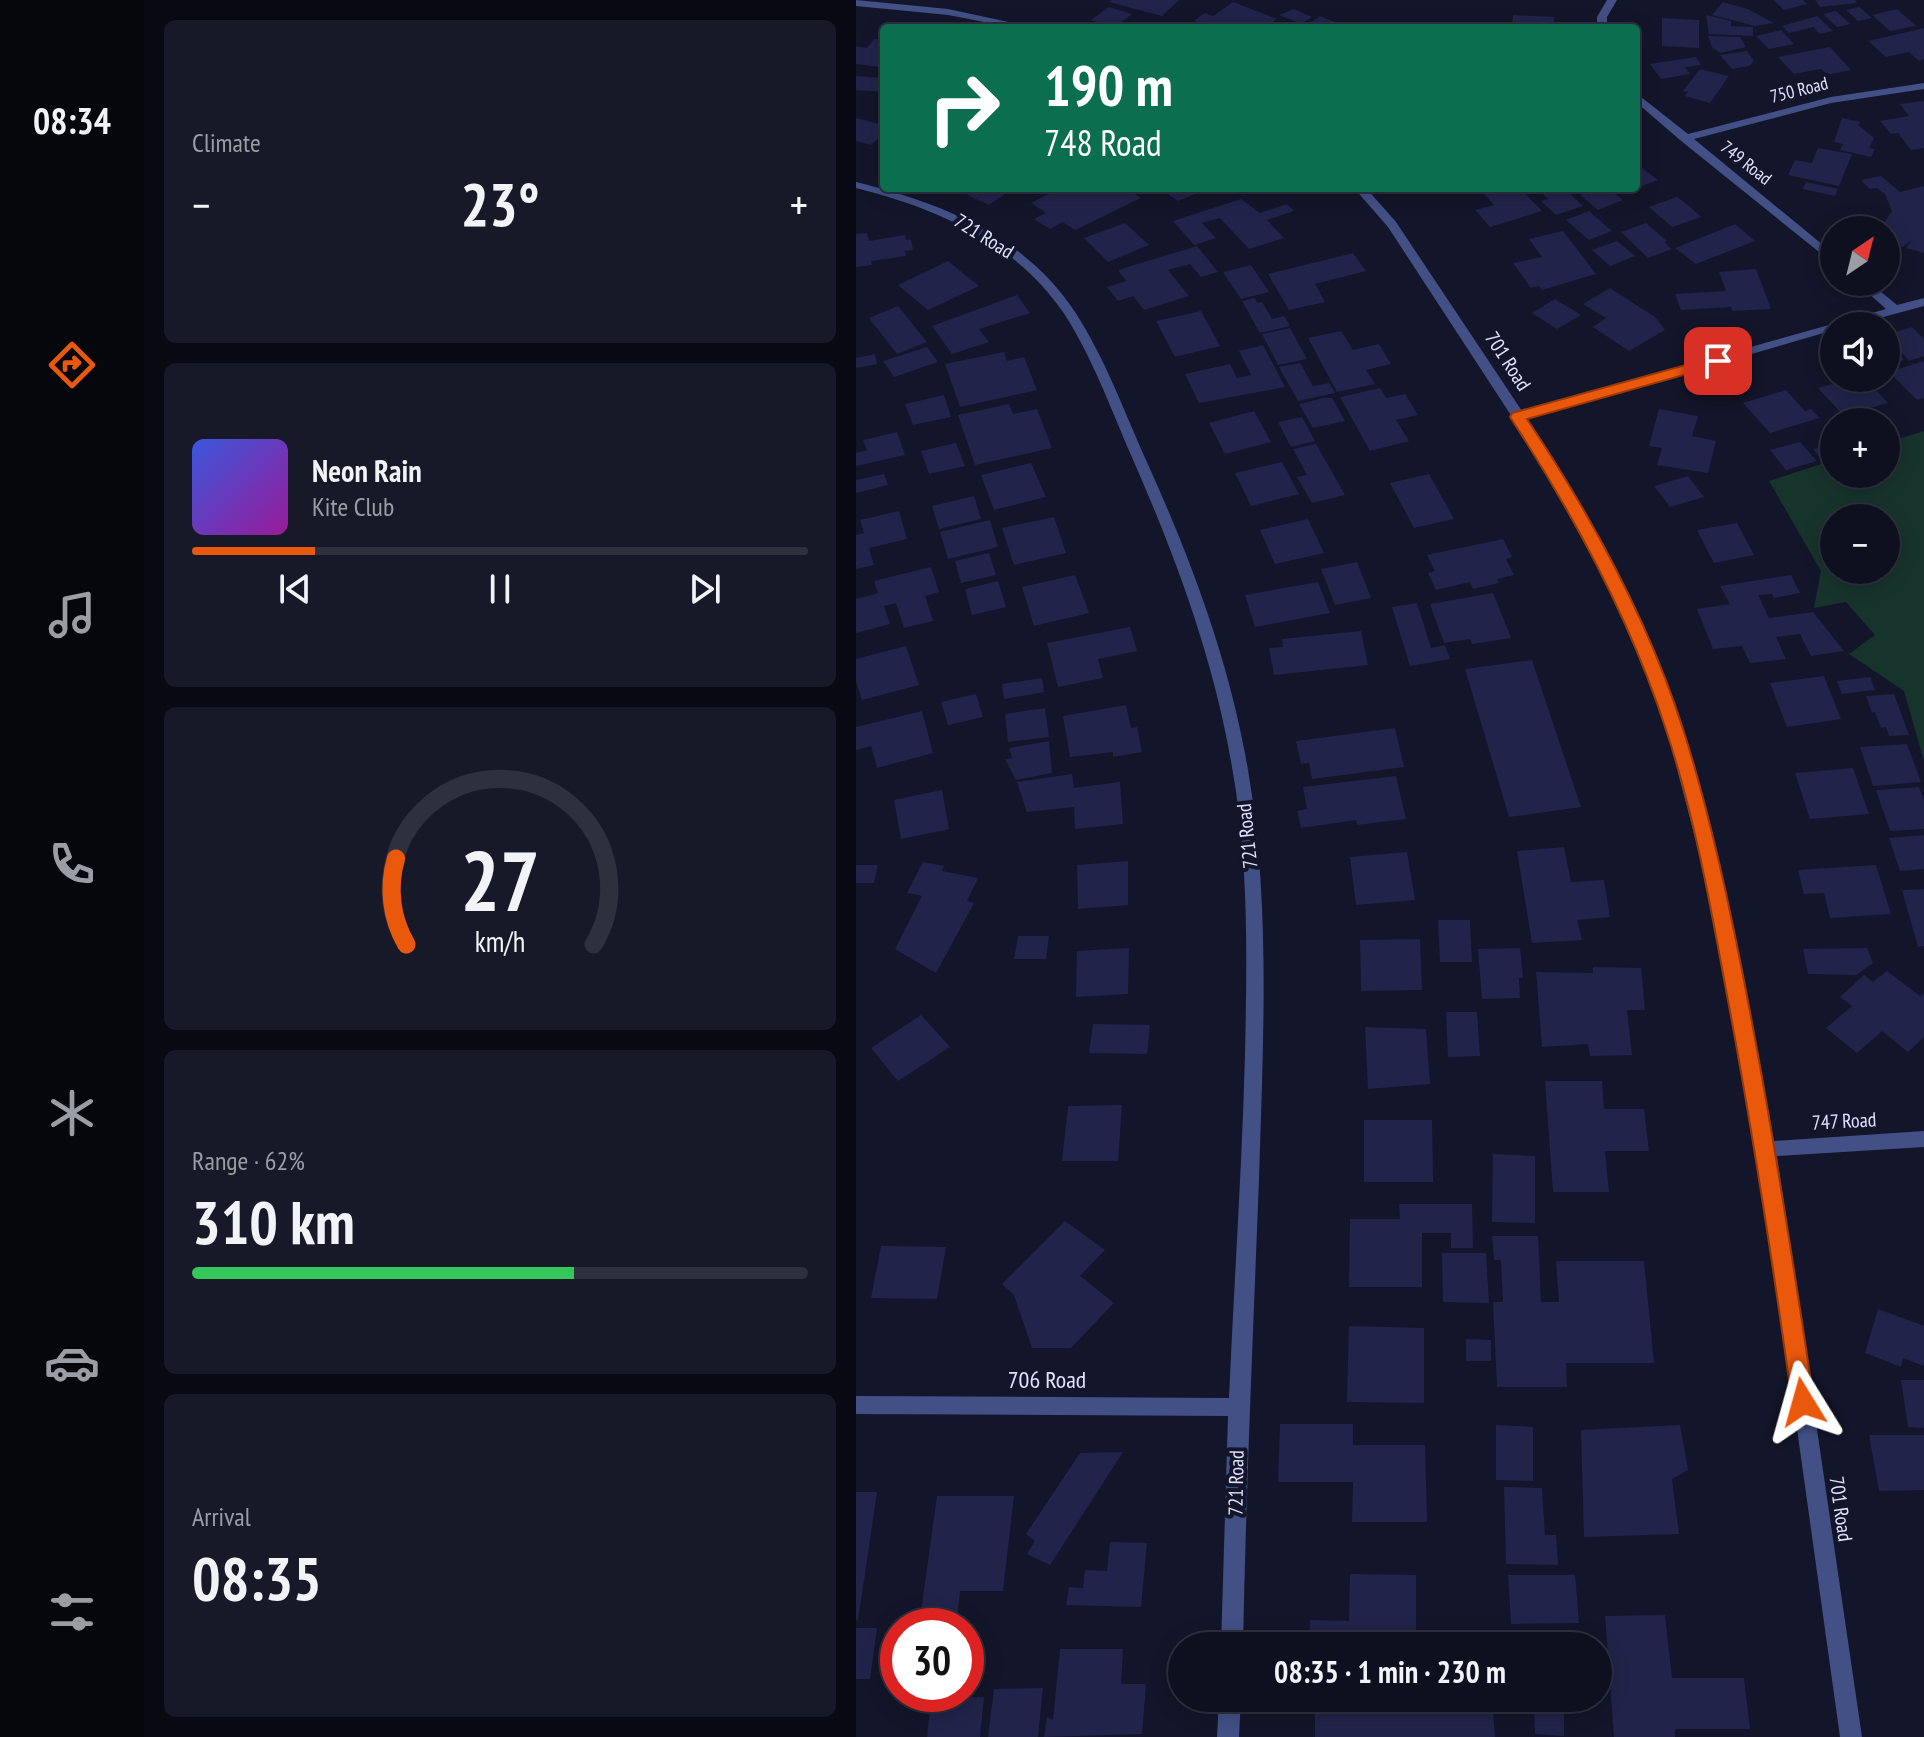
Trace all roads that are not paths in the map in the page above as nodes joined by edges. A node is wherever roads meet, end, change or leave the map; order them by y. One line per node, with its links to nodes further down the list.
1 (1612, 0): 4 (street)
2 (856, 3): 3 (street)
3 (1010, 24)
4 (1602, 24)
5 (1924, 86): 7 (street, 750 Road)
6 (1640, 100): 7 (street, 749 Road)
7 (1684, 138): 12 (street, 749 Road)
8 (856, 185): 9 (street, 721 Road)
9 (880, 192)
10 (880, 192): 22 (street, 721 Road)
11 (1363, 192): 18 (street, 701 Road)
12 (1820, 249)
13 (1879, 296): 15 (street)
14 (1924, 302): 15 (street)
15 (1894, 309): 16 (street)
16 (1884, 312)
17 (1820, 330): 18 (street)
18 (1517, 417): 20 (street, 701 Road)
19 (1924, 1139): 20 (street, 747 Road)
20 (1767, 1149): 26 (street, 701 Road)
21 (856, 1405): 22 (street, 706 Road)
22 (1238, 1407): 23 (street, 721 Road)
23 (1232, 1632)
24 (1229, 1712): 25 (street)
25 (1228, 1737)
26 (1851, 1737)

